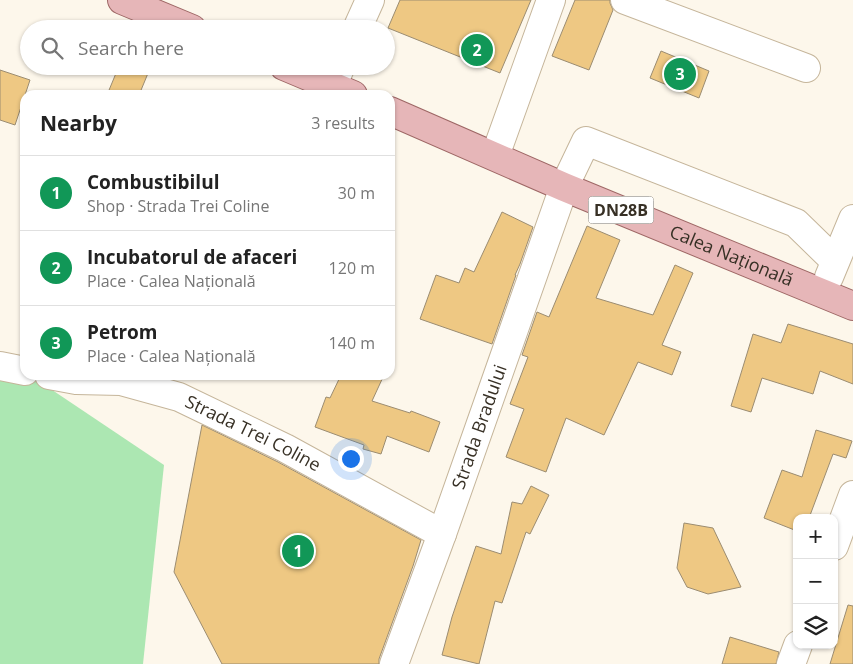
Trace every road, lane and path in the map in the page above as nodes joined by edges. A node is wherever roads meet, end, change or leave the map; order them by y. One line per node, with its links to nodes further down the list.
1 (370, 0): 6 (street)
2 (551, 0): 11 (street)
3 (625, 0): 7 (street)
4 (127, 1): 5 (main road)
5 (171, 20)
6 (361, 20)
7 (806, 68)
8 (317, 75): 9 (main road)
9 (342, 82)
10 (395, 113): 11 (main road, Calea Națională / DN28B)
11 (494, 156): 12 (main road, Calea Națională / DN28B)
12 (564, 187): 14 (street, Strada Bradului); 15 (main road, Calea Națională / DN28B); 21 (street, Strada Bradului)
13 (853, 219): 14 (street)
14 (835, 261): 15 (street)
15 (822, 293): 16 (main road, Calea Națională / DN28B)
16 (853, 306)
17 (0, 366): 18 (street)
18 (20, 369)
19 (76, 380): 21 (street, Strada Trei Coline)
20 (853, 495): 22 (street)
21 (442, 534): 24 (street, Strada Bradului)
22 (838, 535)
23 (797, 649): 25 (street)
24 (394, 664)
25 (791, 664)

